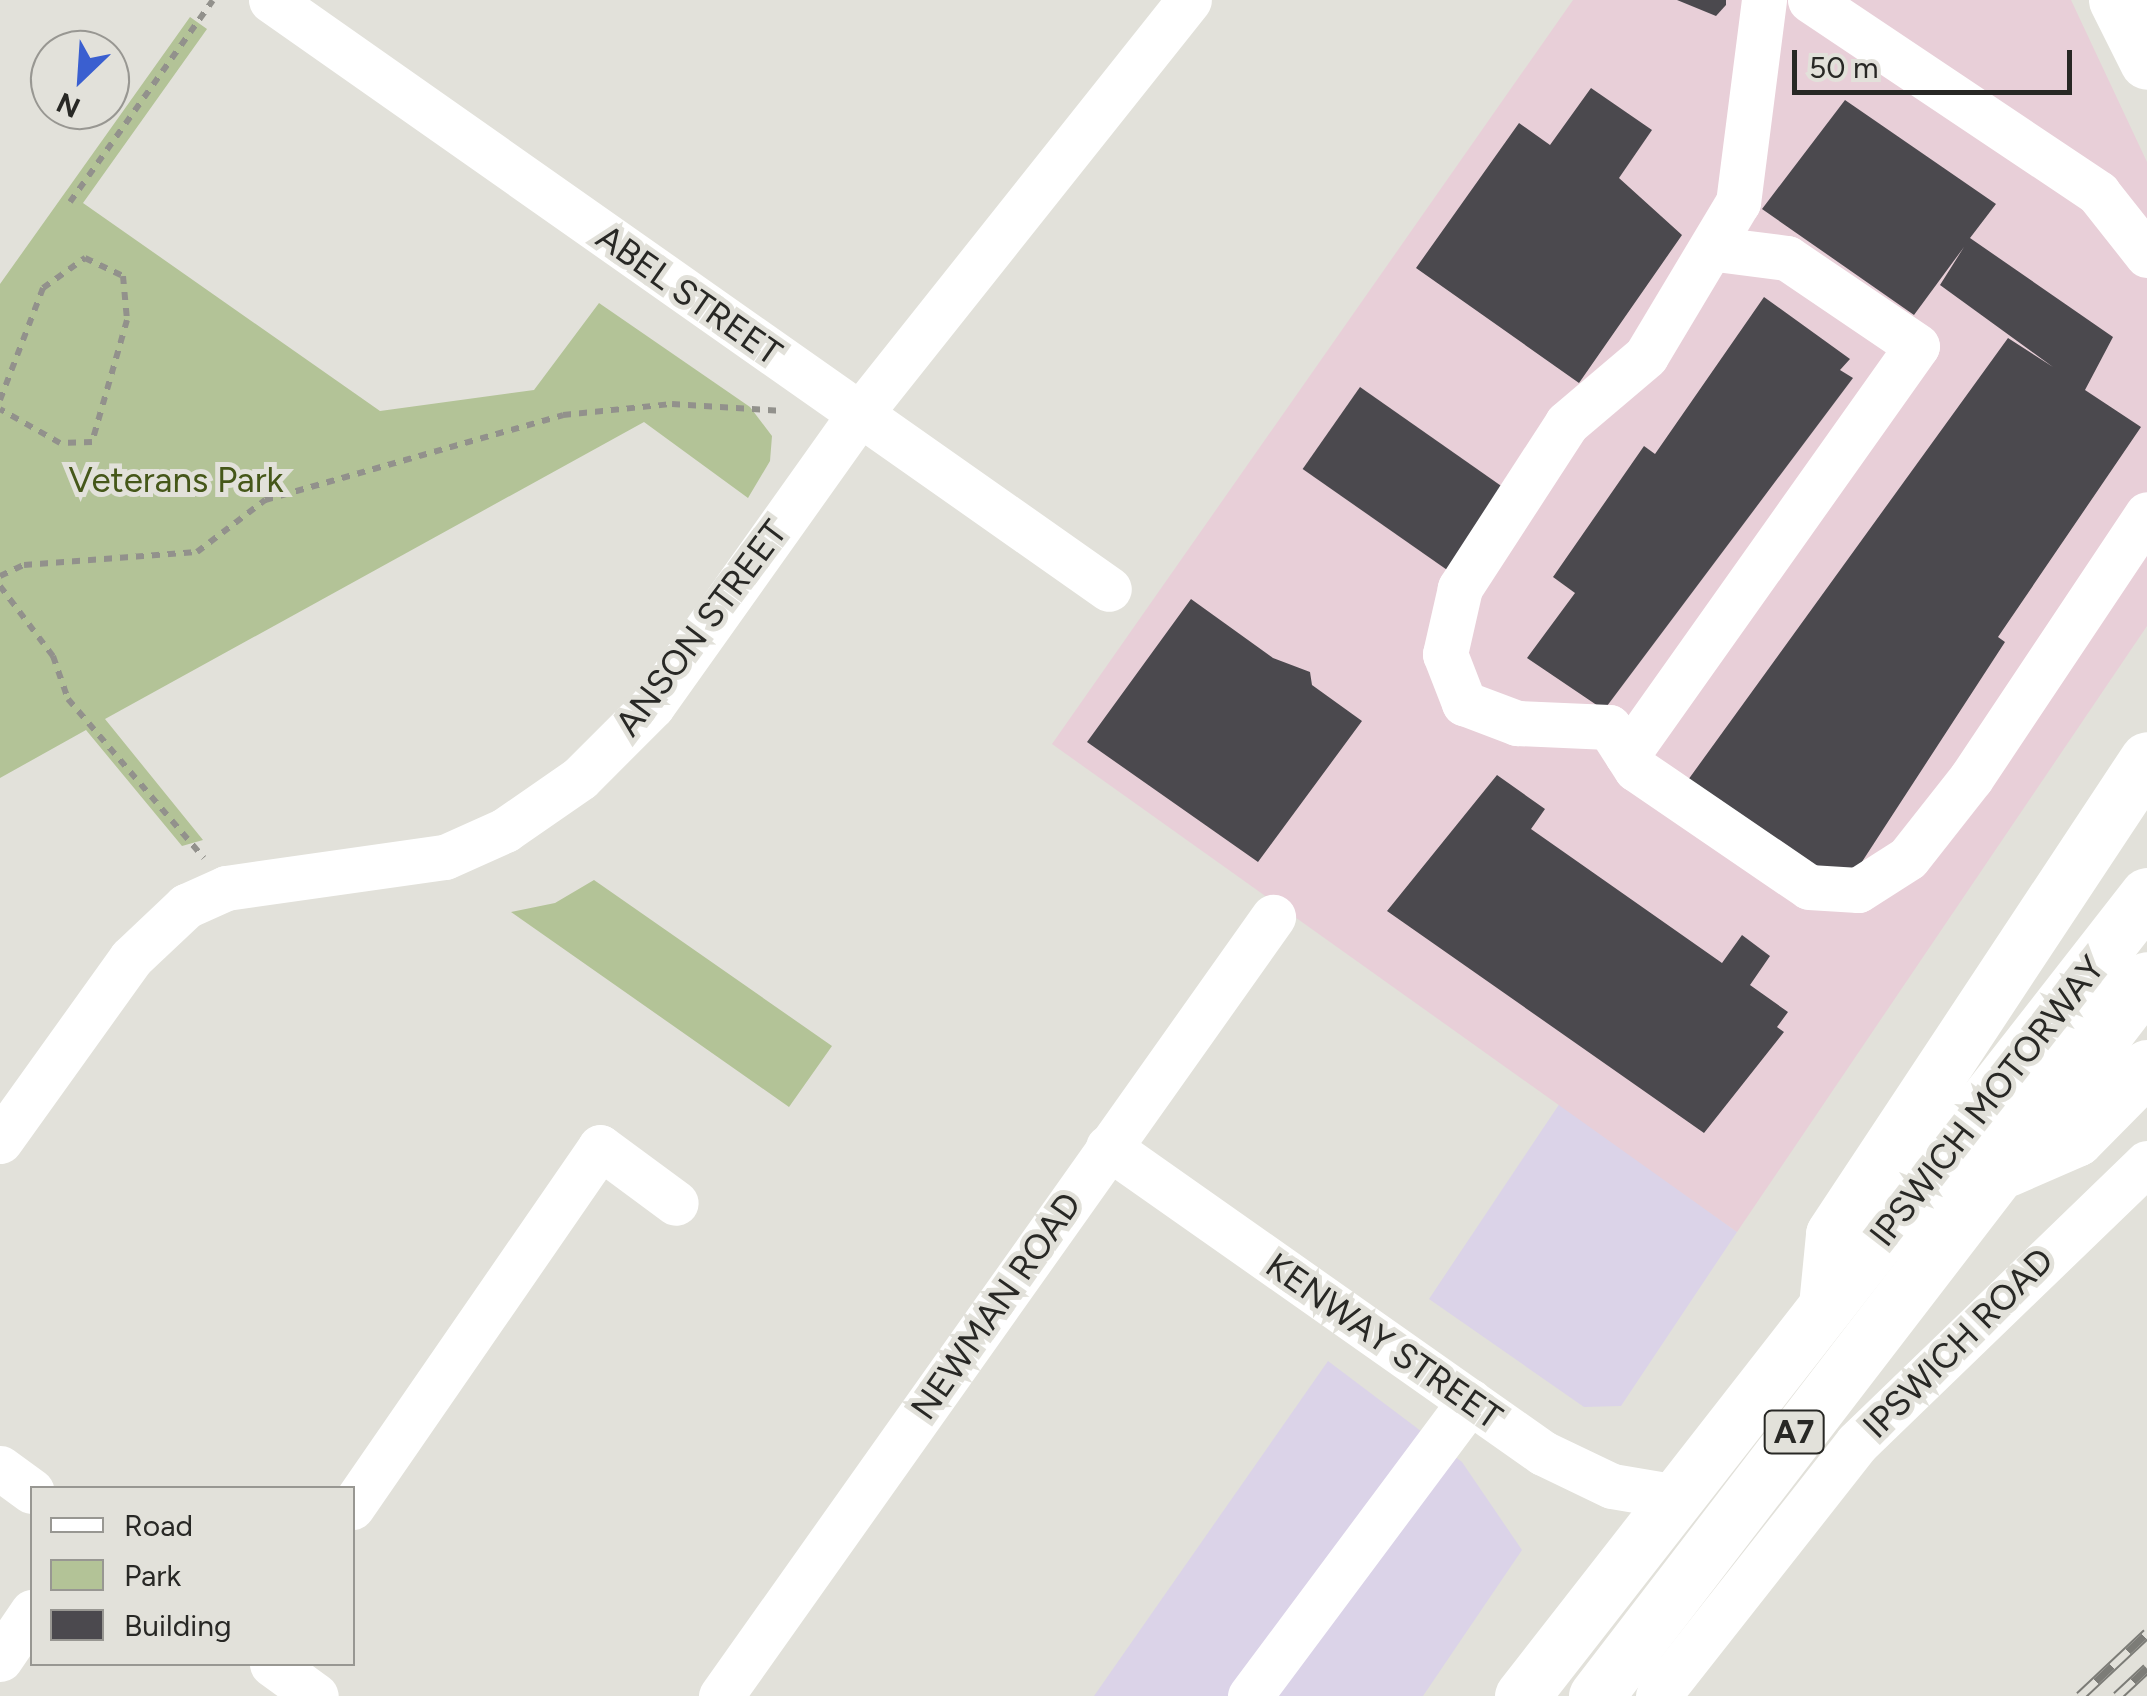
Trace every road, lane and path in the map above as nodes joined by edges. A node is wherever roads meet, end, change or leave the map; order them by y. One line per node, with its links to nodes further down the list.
1 (213, 0): 8 (path)
2 (270, 0): 13 (street, ABEL STREET)
3 (1188, 0): 13 (street, ANSON STREET)
4 (1764, 0): 9 (street)
5 (1810, 0): 10 (street)
6 (2116, 0): 7 (main road)
7 (2147, 62)
8 (70, 202)
9 (1716, 249): 18 (street); 18 (street)
10 (2147, 255)
11 (0, 400): 12 (path)
12 (0, 409)
13 (859, 415): 15 (path); 17 (street, ABEL STREET); 20 (street, ANSON STREET)
14 (2147, 514): 18 (street)
15 (0, 576)
16 (0, 586): 20 (path)
17 (1109, 589)
18 (1627, 755)
19 (2147, 759): 30 (main road)
20 (226, 888): 25 (street, ANSON STREET)
21 (2147, 895): 30 (main road, IPSWICH MOTORWAY / A7)
22 (1272, 917): 26 (street, NEWMAN ROAD)
23 (2147, 979): 27 (main road, IPSWICH MOTORWAY / A7)
24 (2147, 1067): 27 (main road)
25 (0, 1141)
26 (1108, 1147): 31 (street, KENWAY STREET); 40 (street, NEWMAN ROAD)
27 (2000, 1173): 43 (main road, IPSWICH ROAD / A7)
28 (2138, 1179): 44 (street, IPSWICH ROAD)
29 (676, 1203): 35 (street)
30 (1826, 1306): 34 (main road, A7)
31 (1470, 1401): 34 (street, KENWAY STREET); 41 (street)
32 (0, 1468): 33 (street)
33 (30, 1490)
34 (1677, 1497): 42 (main road, A7)
35 (355, 1504)
36 (30, 1615): 37 (street)
37 (0, 1659)
38 (275, 1666): 39 (street)
39 (316, 1696)
40 (721, 1696)
41 (1250, 1696)
42 (1522, 1696)
43 (1596, 1696)
44 (1658, 1696)

